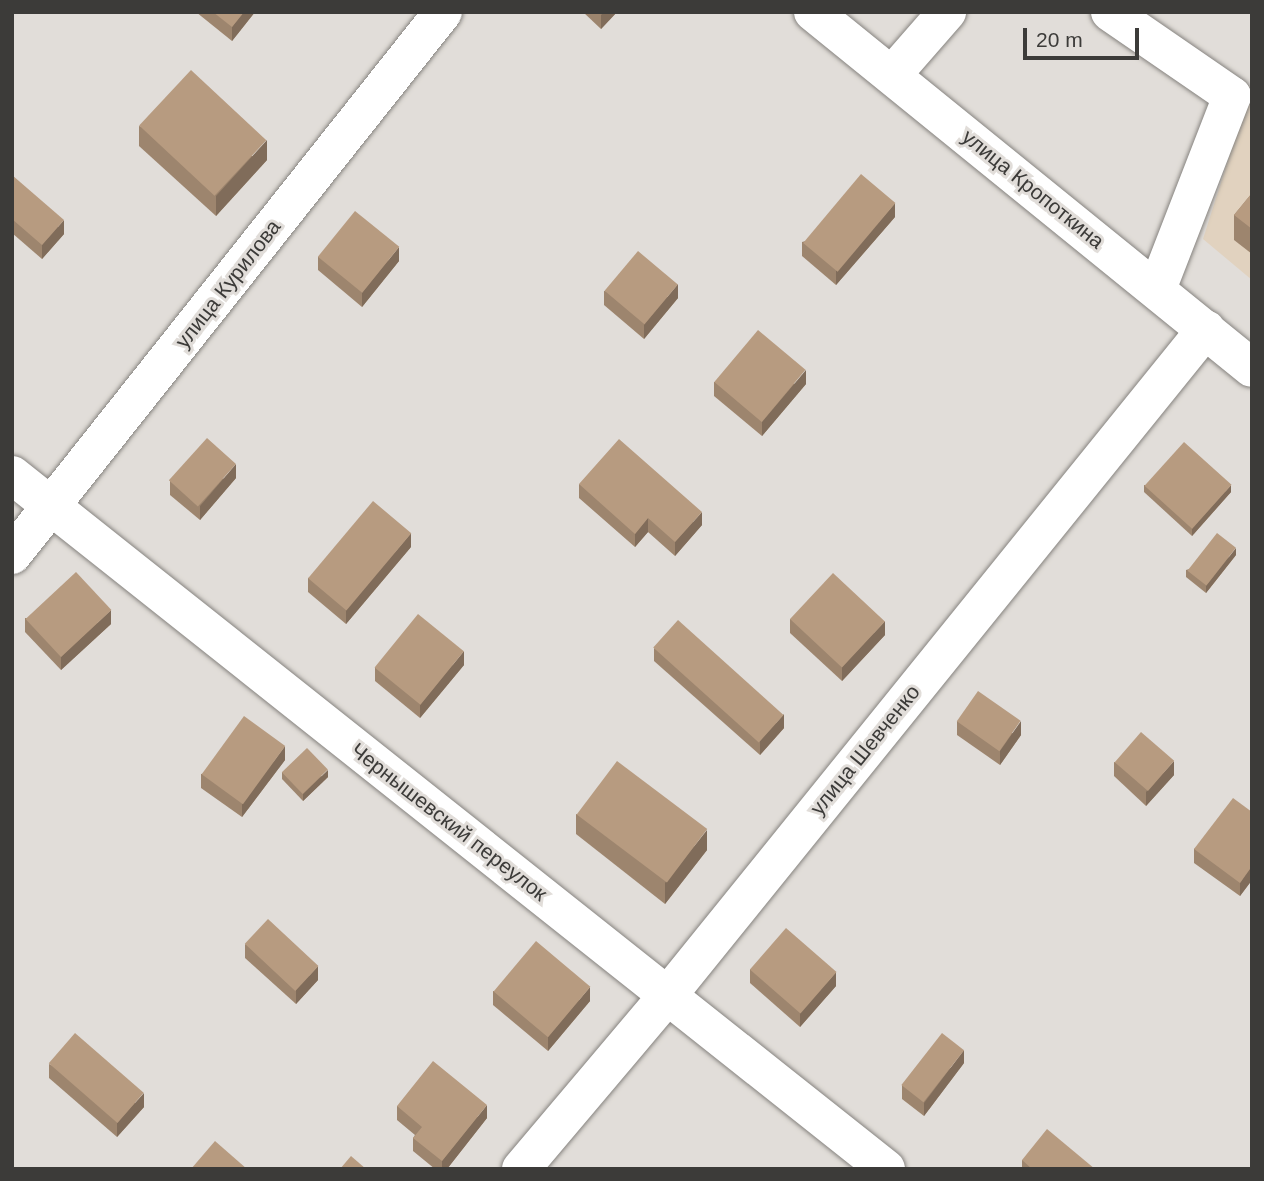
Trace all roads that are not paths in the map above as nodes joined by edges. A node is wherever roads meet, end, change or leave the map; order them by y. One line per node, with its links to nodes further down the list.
1 (443, 12): 10 (street, улица Курилова)
2 (813, 12): 5 (street, улица Кропоткина)
3 (947, 12): 5 (street)
4 (1110, 12): 6 (street)
5 (892, 75): 6 (street, улица Кропоткина)
6 (1157, 289): 7 (street, улица Кропоткина)
7 (1206, 329): 8 (street, улица Кропоткина); 12 (street, улица Шевченко)
8 (1252, 368)
9 (12, 475): 10 (street, Чернышевский переулок)
10 (52, 507): 11 (street, улица Курилова); 12 (street, Чернышевский переулок)
11 (12, 555)
12 (668, 995): 13 (street, улица Шевченко); 14 (street, Чернышевский переулок)
13 (521, 1169)
14 (886, 1169)

